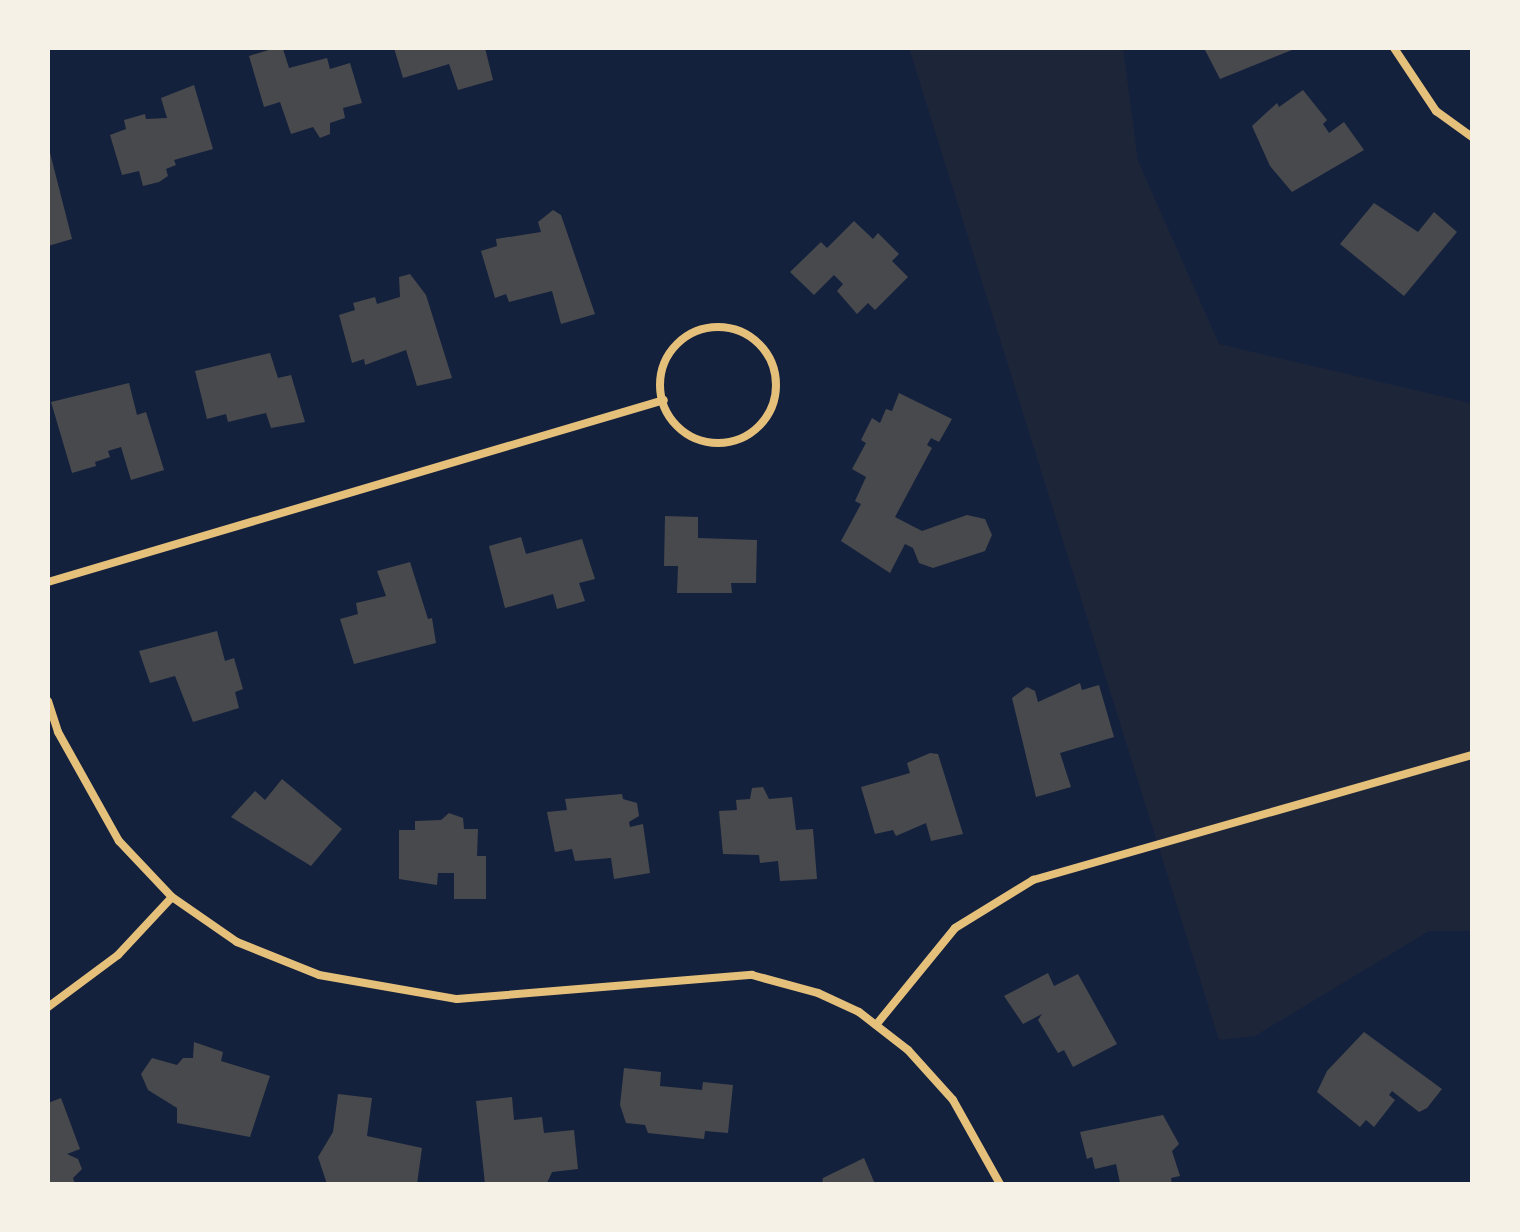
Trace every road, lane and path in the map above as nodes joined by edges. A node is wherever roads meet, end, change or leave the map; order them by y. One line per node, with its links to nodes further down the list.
1 (1394, 48): 2 (street)
2 (1472, 137)
3 (664, 400): 3 (street); 4 (street)
4 (48, 582)
5 (48, 701): 7 (street)
6 (1472, 755): 9 (street)
7 (172, 897): 8 (street); 9 (street)
8 (48, 1007)
9 (876, 1025): 10 (street)
10 (1000, 1184)

